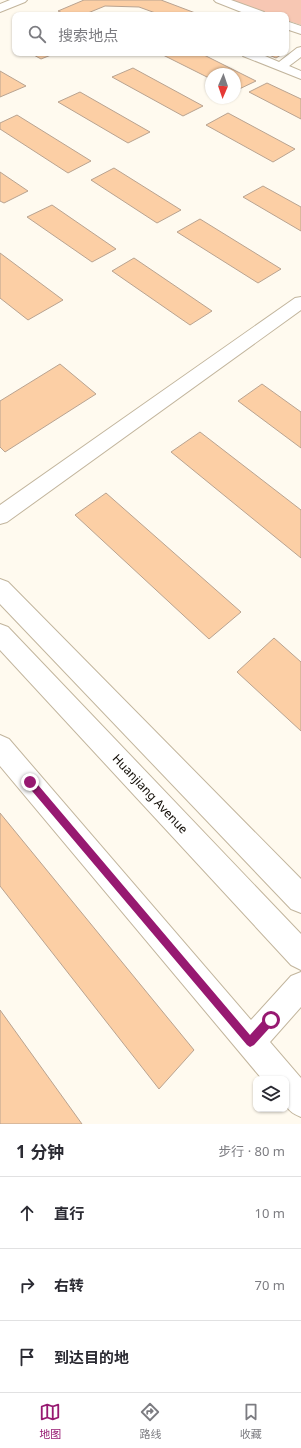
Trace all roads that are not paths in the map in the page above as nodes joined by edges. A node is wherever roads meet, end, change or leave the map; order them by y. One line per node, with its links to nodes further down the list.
1 (21, 0): 3 (main road)
2 (220, 0): 4 (main road)
3 (0, 8)
4 (252, 12)
5 (289, 26): 6 (main road)
6 (301, 30)
7 (301, 51): 9 (street)
8 (255, 56): 9 (street)
9 (280, 66): 10 (street)
10 (301, 75)
11 (301, 302): 12 (street)
12 (0, 516)
13 (0, 589): 16 (main road)
14 (0, 634): 17 (main road, Huanjiang Avenue)
15 (0, 747): 19 (street)
16 (301, 899)
17 (301, 955)
18 (301, 986): 19 (street)
19 (250, 1042): 20 (street)
20 (279, 1076)
21 (289, 1088): 22 (street)
22 (301, 1102)

